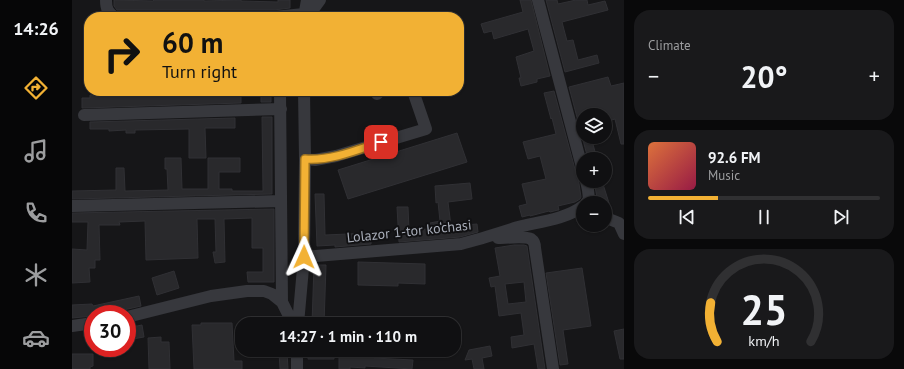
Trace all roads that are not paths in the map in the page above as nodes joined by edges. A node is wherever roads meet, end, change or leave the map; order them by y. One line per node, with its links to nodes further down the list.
1 (106, 0): 5 (street)
2 (320, 0): 4 (street)
3 (538, 0): 12 (street)
4 (304, 9): 6 (street)
5 (108, 12)
6 (293, 12)
7 (280, 96): 10 (street)
8 (304, 96): 13 (street)
9 (415, 96): 13 (street)
10 (281, 109): 11 (street); 14 (street)
11 (84, 115)
12 (578, 152)
13 (305, 159): 22 (street)
14 (281, 201): 15 (street); 23 (street)
15 (73, 206)
16 (576, 210): 17 (street, Lolazor 1-tor ko‘chasi)
17 (569, 215): 18 (street); 21 (street, Lolazor 1-tor ko‘chasi)
18 (576, 216)
19 (612, 220): 20 (street)
20 (624, 234)
21 (485, 238): 22 (street, Lolazor 1-tor ko‘chasi); 31 (street)
22 (304, 257): 26 (street)
23 (282, 302): 24 (street); 25 (street)
24 (136, 315)
25 (290, 317)
26 (299, 317)
27 (84, 324): 28 (street)
28 (72, 326)
29 (297, 357): 30 (street)
30 (297, 369)
31 (554, 369)

